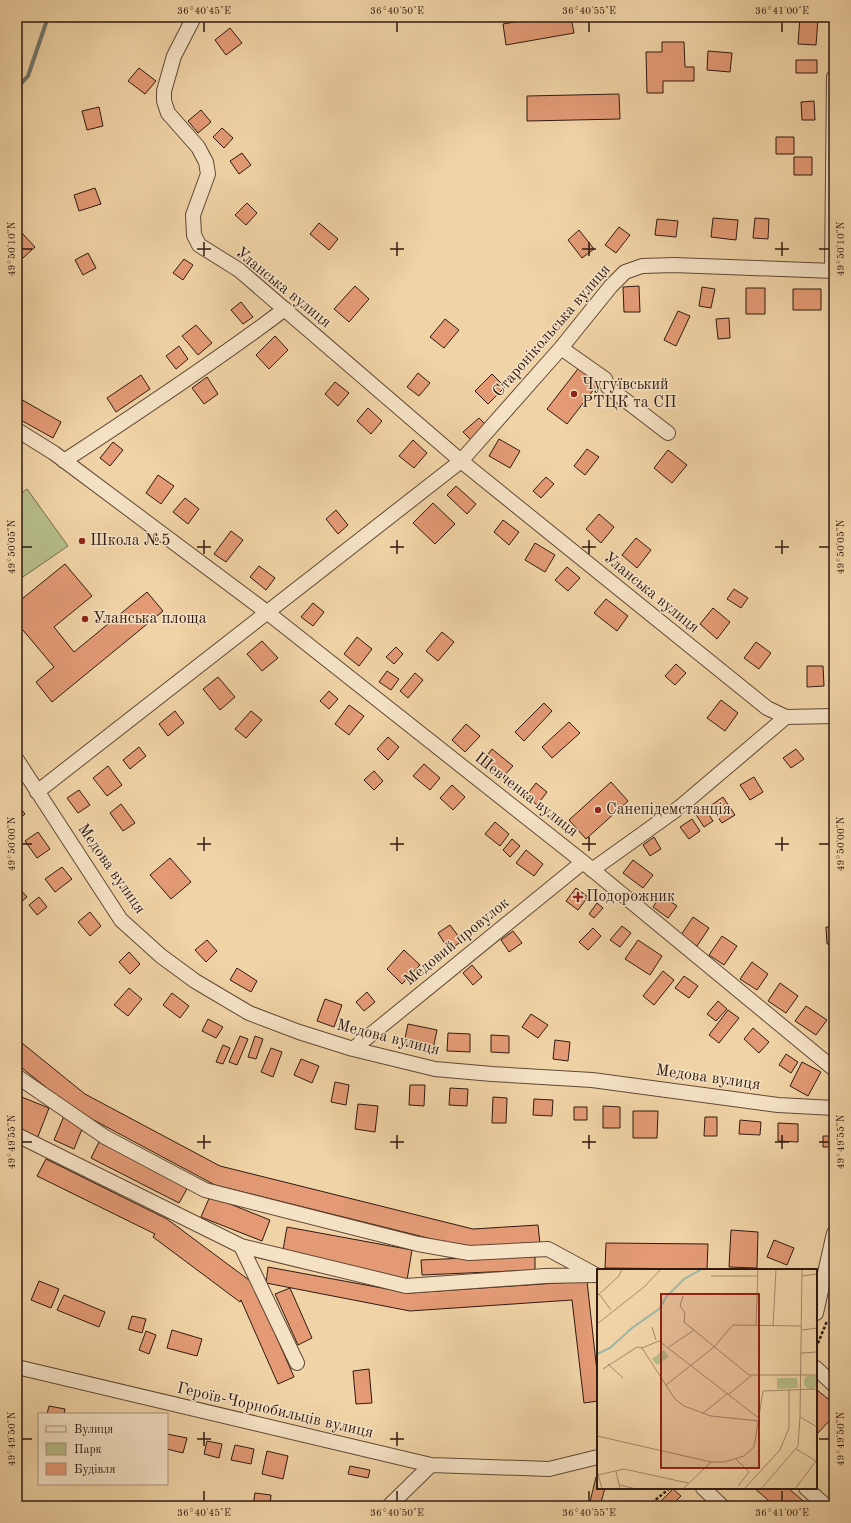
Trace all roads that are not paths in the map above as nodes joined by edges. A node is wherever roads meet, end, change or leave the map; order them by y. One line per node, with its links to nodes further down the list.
1 (193, 19): 4 (street, Уланська вулиця)
2 (834, 76): 3 (street)
3 (833, 271): 5 (street, Старонікольська вулиця)
4 (284, 309): 8 (street); 9 (street, Уланська вулиця)
5 (561, 348): 7 (street); 9 (street, Старонікольська вулиця)
6 (17, 430): 8 (street)
7 (668, 433)
8 (64, 460): 10 (street)
9 (461, 461): 10 (street); 12 (street, Уланська вулиця)
10 (268, 613): 14 (street); 15 (street, Шевченка вулиця)
11 (834, 716): 12 (street, Уланська вулиця)
12 (786, 717): 15 (street, Медовий провулок)
13 (17, 760): 14 (street)
14 (37, 792): 16 (street, Медова вулиця)
15 (588, 866): 16 (street, Медовий провулок); 17 (street, Шевченка вулиця)
16 (353, 1049): 19 (street, Медова вулиця)
17 (834, 1069)
18 (17, 1077): 23 (street)
19 (834, 1108)
20 (17, 1134): 22 (street)
21 (834, 1233): 24 (street)
22 (241, 1246): 23 (street); 26 (street)
23 (597, 1275)
24 (820, 1285): 25 (street)
25 (822, 1317)
26 (297, 1363)
27 (17, 1367): 31 (street, Героїв-Чорнобильців вулиця)
28 (817, 1369): 29 (street)
29 (834, 1385)
30 (597, 1457): 31 (street, Героїв-Чорнобильців вулиця)
31 (431, 1465): 34 (street)
32 (704, 1489): 35 (street)
33 (807, 1489): 36 (street)
34 (389, 1506)
35 (722, 1506)
36 (826, 1506)

